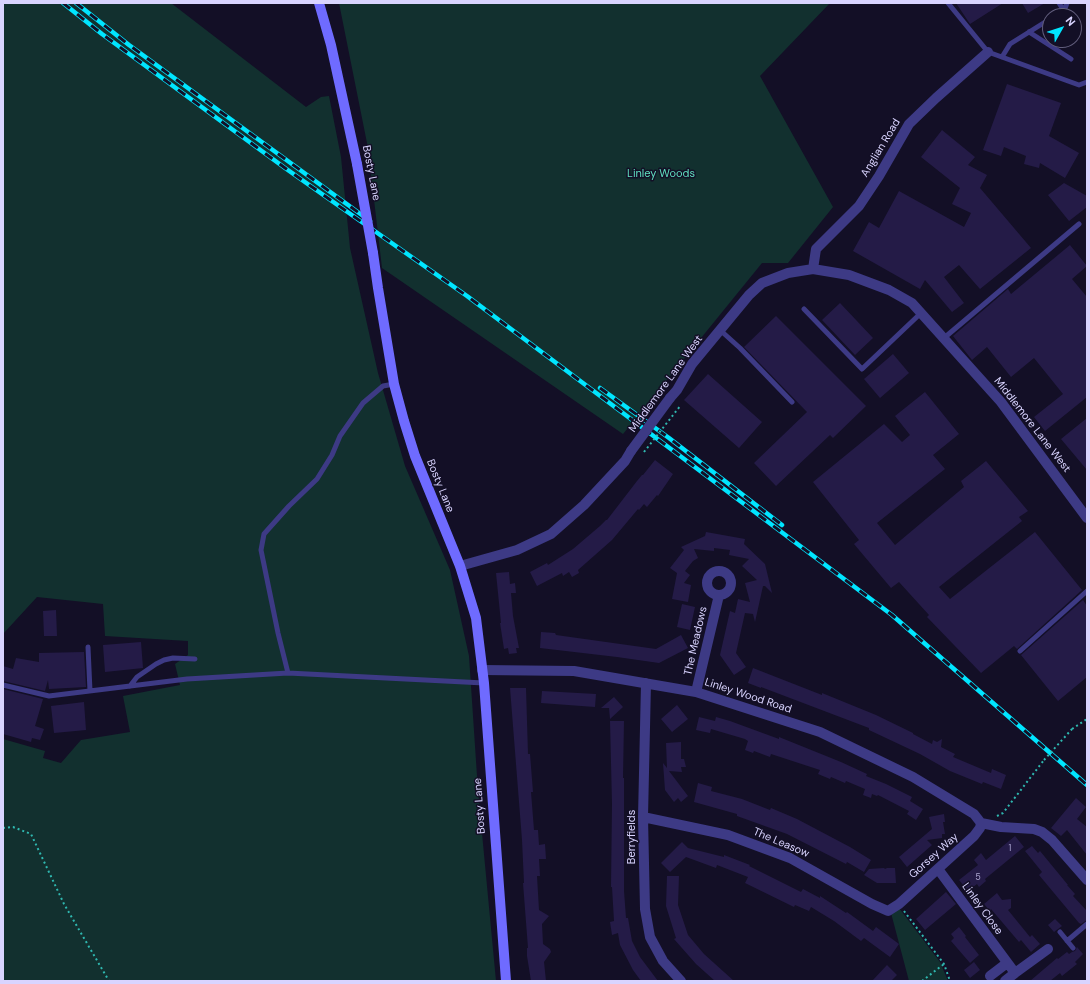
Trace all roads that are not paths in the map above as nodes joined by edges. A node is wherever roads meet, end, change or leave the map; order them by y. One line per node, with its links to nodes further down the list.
1 (319, 3): 15 (main road, Bosty Lane, bridge)
2 (948, 3): 5 (lane)
3 (1042, 25): 4 (lane)
4 (1029, 32): 6 (lane); 7 (lane)
5 (988, 52): 6 (lane); 10 (street, Anglian Road)
6 (1002, 57): 8 (lane)
7 (1071, 59)
8 (1087, 82)
9 (1079, 224): 14 (lane)
10 (813, 269): 12 (street, Middlemore Lane West); 13 (street, Middlemore Lane West)
11 (804, 309): 12 (lane)
12 (921, 313): 14 (street, Middlemore Lane West)
13 (720, 330): 16 (lane); 18 (street, Middlemore Lane West, bridge)
14 (944, 338): 17 (street, Middlemore Lane West)
15 (394, 384): 18 (main road, Bosty Lane); 25 (lane)
16 (792, 402)
17 (1087, 518)
18 (460, 566): 24 (main road, Bosty Lane)
19 (1087, 591): 22 (lane)
20 (720, 595): 31 (street, The Meadows)
21 (88, 647): 30 (lane)
22 (1020, 651)
23 (195, 658): 29 (lane)
24 (482, 670): 26 (main road, Bosty Lane); 27 (street, Linley Wood Road)
25 (288, 673): 26 (lane); 29 (lane)
26 (484, 683): 45 (main road, Bosty Lane)
27 (646, 683): 31 (street, Linley Wood Road); 32 (street, Berryfields)
28 (3, 685): 30 (lane)
29 (130, 686): 30 (lane)
30 (90, 691)
31 (696, 692): 33 (street, Linley Wood Road)
32 (643, 817): 36 (street, The Leasow); 46 (street, Berryfields)
33 (981, 823): 34 (street, Gorsey Way); 35 (street)
34 (938, 869): 36 (street, Gorsey Way); 42 (street, Linley Close)
35 (1087, 880)
36 (899, 904)
37 (1087, 924): 39 (lane)
38 (1060, 932): 39 (lane)
39 (1067, 941): 40 (lane)
40 (1073, 948)
41 (1048, 949): 43 (street)
42 (1007, 963): 43 (street, Linley Close); 44 (street)
43 (1015, 973): 47 (street)
44 (990, 976)
45 (506, 981)
46 (681, 981)
47 (1005, 981)

